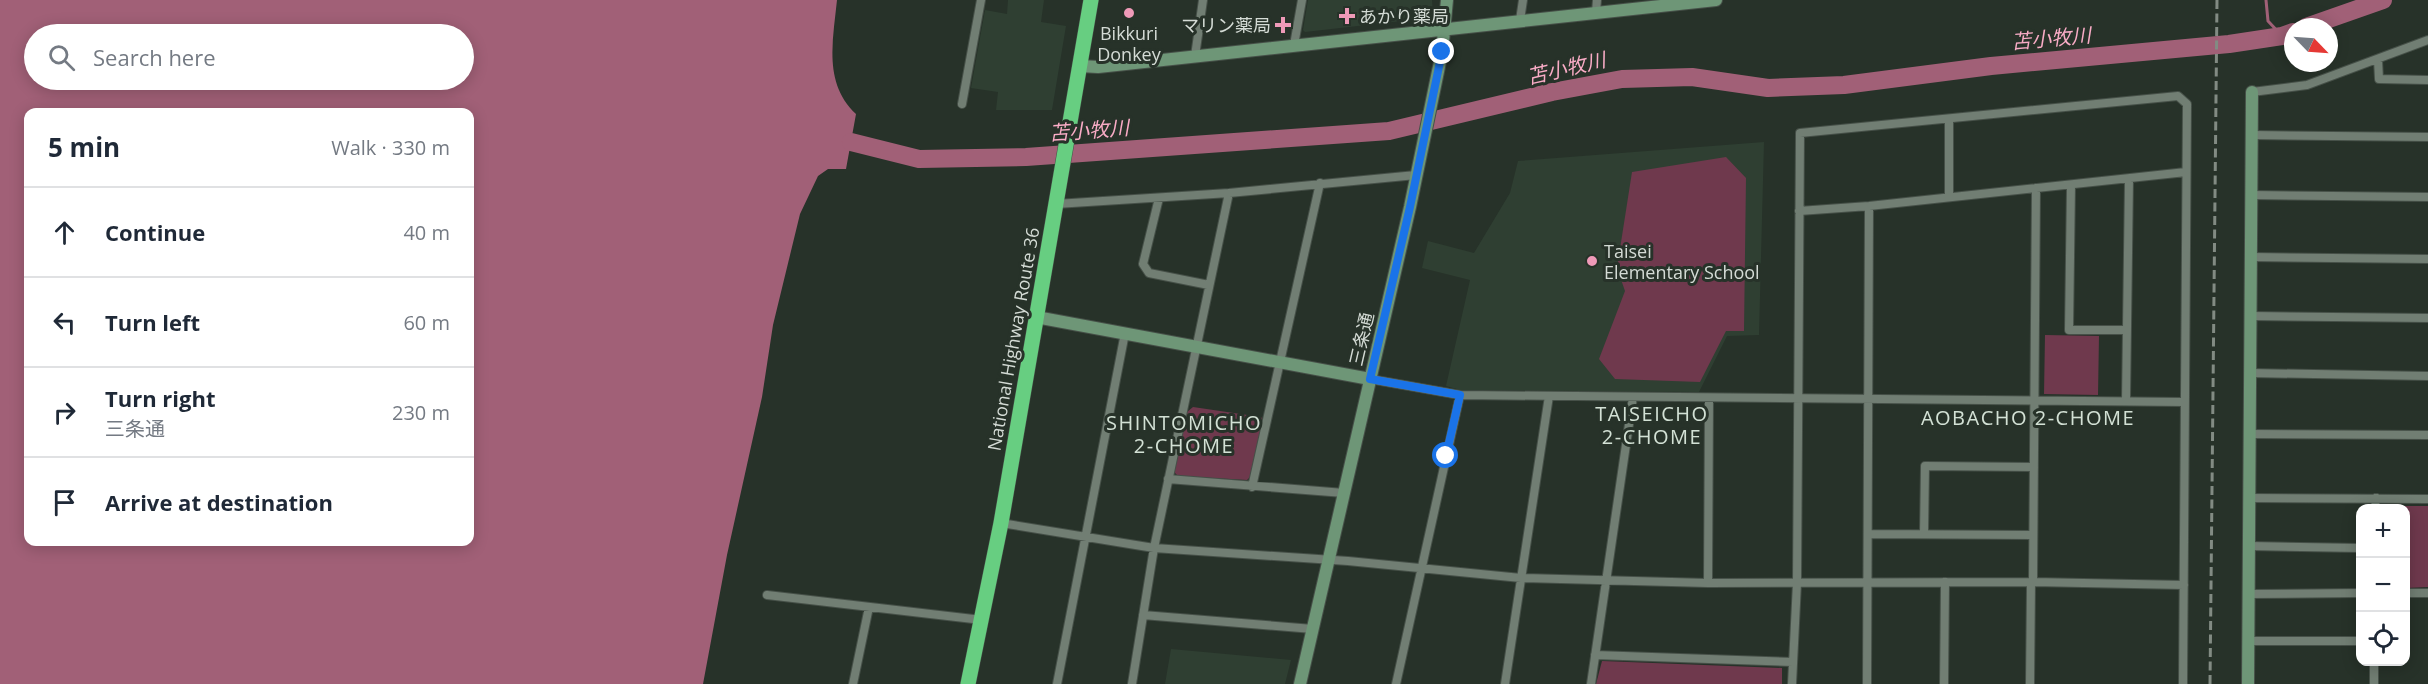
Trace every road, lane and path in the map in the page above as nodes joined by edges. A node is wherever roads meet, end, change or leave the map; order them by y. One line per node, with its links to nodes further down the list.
1 (981, 0): 19 (street)
2 (1091, 0): 16 (highway, National Highway Route 36)
3 (1203, 0): 14 (street)
4 (1302, 0): 13 (street)
5 (1447, 0): 11 (street, 三条通)
6 (1523, 0): 10 (street)
7 (1716, 0): 8 (street)
8 (1670, 2): 9 (street)
9 (1597, 6): 10 (street)
10 (1520, 20): 11 (street)
11 (1444, 29): 13 (street); 24 (street, 三条通)
12 (2428, 40): 15 (street)
13 (1294, 45): 14 (street)
14 (1195, 56): 16 (street)
15 (2378, 60): 17 (street); 18 (street)
16 (1080, 66): 33 (highway, National Highway Route 36)
17 (2428, 80)
18 (2252, 92): 21 (street)
19 (962, 104)
20 (1949, 119): 23 (street); 31 (street); 36 (street)
21 (2251, 135): 22 (street); 30 (street)
22 (2428, 137)
23 (2186, 172): 25 (street); 58 (street)
24 (1416, 175): 26 (street); 49 (street, 三条通)
25 (2128, 179): 27 (street); 43 (street)
26 (1320, 183): 29 (street); 46 (street)
27 (2071, 185): 28 (street); 43 (street)
28 (2036, 188): 31 (street); 56 (street)
29 (1229, 193): 34 (street); 39 (street)
30 (2250, 195): 32 (street); 37 (street)
31 (1949, 196): 35 (street)
32 (2428, 197)
33 (1057, 198): 34 (street); 41 (highway, National Highway Route 36)
34 (1159, 198): 39 (street)
35 (1869, 206): 36 (street); 54 (street)
36 (1799, 211): 55 (street)
37 (2250, 257): 38 (street); 40 (street)
38 (2428, 259)
39 (1209, 285): 45 (street)
40 (2250, 316): 42 (street); 47 (street)
41 (1036, 317): 44 (street); 69 (highway, National Highway Route 36)
42 (2428, 318)
43 (2127, 330): 57 (street)
44 (1125, 333): 45 (street); 73 (street)
45 (1197, 347): 46 (street); 62 (street)
46 (1281, 363): 49 (street); 63 (street)
47 (2250, 373): 48 (street); 59 (street)
48 (2428, 376)
49 (1370, 379): 50 (street); 64 (street, 三条通)
50 (1460, 395): 51 (street); 78 (street)
51 (1548, 396): 52 (street); 79 (street)
52 (1633, 397): 53 (street); 80 (street)
53 (1709, 398): 55 (street); 85 (street)
54 (1869, 399): 55 (street); 56 (street); 70 (street)
55 (1797, 400): 83 (street)
56 (2034, 401): 57 (street); 61 (street)
57 (2126, 401): 58 (street)
58 (2185, 402): 86 (street)
59 (2250, 434): 60 (street); 65 (street)
60 (2428, 435)
61 (2034, 467): 71 (street); 72 (street)
62 (1168, 479): 63 (street); 75 (street)
63 (1252, 487): 64 (street)
64 (1344, 493): 77 (street, 三条通)
65 (2249, 498): 66 (street); 74 (street)
66 (2376, 498): 67 (street); 68 (street)
67 (2428, 499)
68 (2375, 504)
69 (1001, 523): 73 (street); 94 (highway, National Highway Route 36)
70 (1869, 534): 71 (street); 84 (street)
71 (1924, 534): 72 (street)
72 (2033, 535): 82 (street)
73 (1085, 537): 75 (street); 103 (street)
74 (2249, 546): 76 (street); 90 (street)
75 (1154, 548): 77 (street); 93 (street)
76 (2356, 548)
77 (1328, 560): 78 (street); 95 (street, 三条通)
78 (1422, 568): 79 (street); 106 (street)
79 (1521, 578): 80 (street); 107 (street)
80 (1606, 582): 85 (street); 98 (street)
81 (1945, 582): 82 (street); 84 (street); 111 (street)
82 (2032, 582): 86 (street); 112 (street)
83 (1797, 583): 84 (street); 85 (street); 99 (street)
84 (1868, 583): 110 (street)
85 (1708, 584)
86 (2184, 585): 113 (street)
87 (2356, 593): 90 (street)
88 (2410, 593): 89 (street)
89 (2428, 593)
90 (2249, 594): 96 (street)
91 (767, 595): 92 (street)
92 (869, 607): 94 (street); 101 (street)
93 (1143, 615): 95 (street); 104 (street)
94 (982, 620): 102 (highway, National Highway Route 36)
95 (1313, 628): 105 (street, 三条通)
96 (2248, 641): 97 (street); 114 (street)
97 (2356, 641)
98 (1595, 655): 99 (street); 108 (street)
99 (1793, 662): 109 (street)
100 (2374, 666): 115 (street)
101 (853, 684)
102 (968, 684)
103 (1057, 684)
104 (1132, 684)
105 (1300, 684)
106 (1396, 684)
107 (1505, 684)
108 (1591, 684)
109 (1792, 684)
110 (1867, 684)
111 (1944, 684)
112 (2030, 684)
113 (2183, 684)
114 (2248, 684)
115 (2374, 684)

